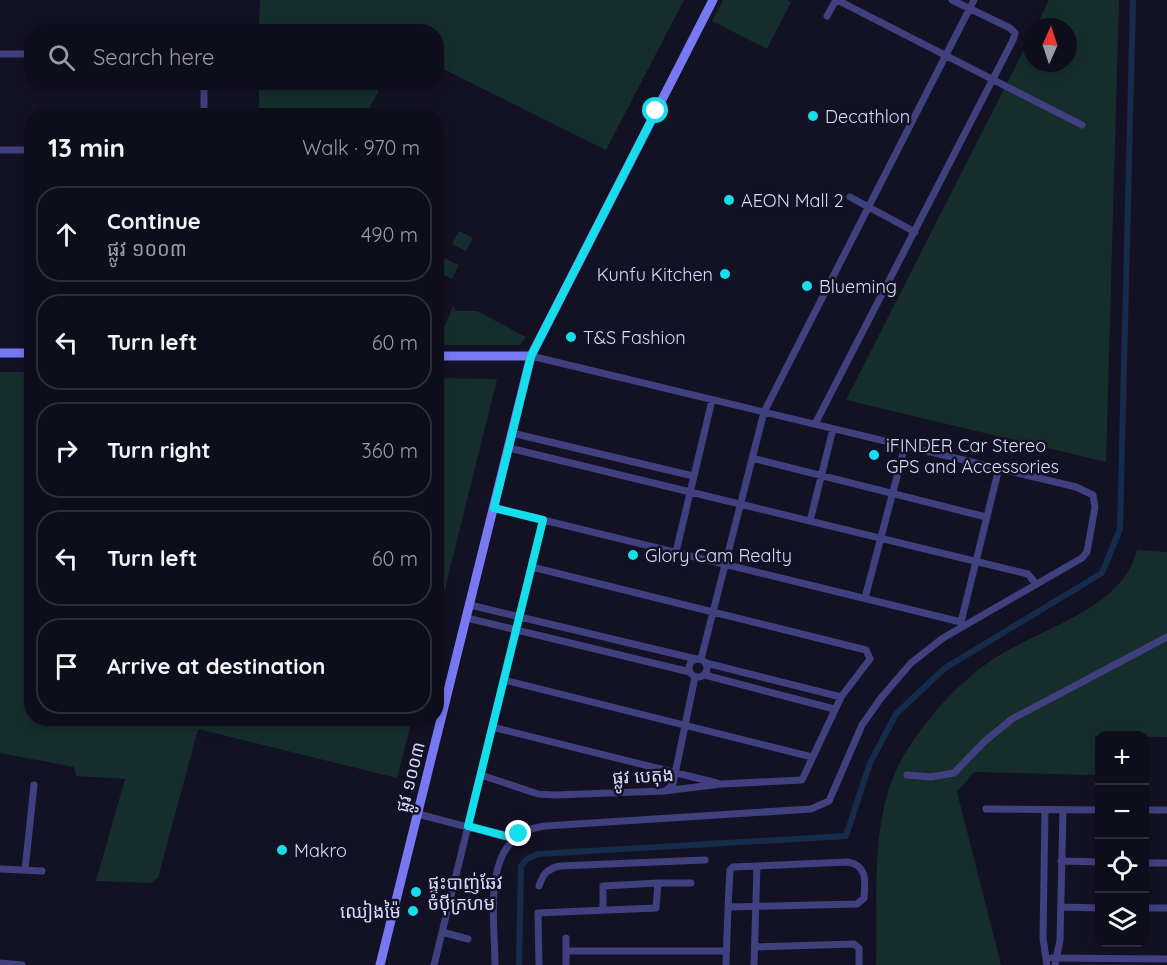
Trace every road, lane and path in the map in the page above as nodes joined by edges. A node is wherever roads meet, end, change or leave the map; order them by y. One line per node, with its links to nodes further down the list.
1 (713, 0): 22 (main road, ផ្លូវ ១០០៣)
2 (836, 0): 6 (street); 9 (street)
3 (952, 0): 5 (street)
4 (974, 0): 5 (street)
5 (969, 9): 9 (street); 10 (street)
6 (827, 16)
7 (0, 54): 8 (street)
8 (24, 54)
9 (945, 57): 10 (street); 17 (street)
10 (993, 80): 13 (street); 18 (street)
11 (204, 90): 12 (street)
12 (204, 108)
13 (1082, 126)
14 (0, 150): 15 (street)
15 (24, 150)
16 (850, 197): 17 (street)
17 (869, 207): 18 (street); 24 (street)
18 (915, 232): 25 (street)
19 (0, 352): 20 (main road)
20 (24, 353)
21 (444, 356): 22 (main road)
22 (531, 356): 23 (street); 27 (main road, ផ្លូវ ១០០៣)
23 (712, 400): 24 (street); 33 (street)
24 (764, 412): 25 (street); 30 (street)
25 (815, 424): 26 (street)
26 (833, 429): 28 (street); 34 (street)
27 (512, 433): 29 (main road, ផ្លូវ ១០០៣); 31 (street)
28 (905, 446): 32 (street); 37 (street)
29 (509, 448): 35 (street); 39 (main road, ផ្លូវ ១០០៣)
30 (752, 458): 34 (street); 38 (street)
31 (656, 467): 33 (street); 35 (street)
32 (999, 468): 40 (street); 48 (street)
33 (693, 476): 36 (street)
34 (822, 476): 37 (street); 42 (street)
35 (652, 482): 36 (street)
36 (690, 492): 38 (street); 44 (street)
37 (893, 494): 40 (street); 43 (street)
38 (740, 504): 42 (street); 46 (street)
39 (494, 508): 41 (street); 50 (main road, ផ្លូវ ១០០៣)
40 (986, 517): 45 (street)
41 (543, 520): 44 (street); 47 (street)
42 (810, 521): 43 (street)
43 (881, 538): 45 (street); 49 (street)
44 (676, 552): 46 (street)
45 (975, 561): 48 (street); 54 (street)
46 (725, 564): 49 (street); 51 (street)
47 (532, 567): 51 (street); 52 (street)
48 (1036, 584): 54 (street)
49 (865, 598): 54 (street)
50 (470, 605): 52 (street); 53 (main road, ផ្លូវ ១០០៣)
51 (712, 613): 57 (street); 61 (street)
52 (519, 617): 55 (street); 57 (street)
53 (466, 618): 55 (street); 62 (main road, ផ្លូវ ១០០៣)
54 (962, 624): 82 (street)
55 (516, 630): 58 (street); 60 (street)
56 (1167, 637): 70 (street)
57 (701, 660): 58 (street); 59 (street); 61 (street)
58 (693, 675): 59 (street); 64 (street)
59 (705, 675): 63 (street)
60 (504, 680): 64 (street); 66 (street)
61 (841, 697): 63 (street)
62 (444, 708)
63 (834, 709): 67 (street)
64 (685, 724): 67 (street); 68 (street)
65 (440, 726): 80 (main road, ផ្លូវ ១០០៣)
66 (492, 728): 68 (street); 69 (street)
67 (812, 757): 71 (street, ផ្លូវ បេតុង)
68 (674, 771): 71 (street); 73 (street)
69 (481, 775): 73 (street, ផ្លូវ បេតុង); 81 (street)
70 (907, 775)
71 (721, 784): 73 (street, ផ្លូវ បេតុង)
72 (34, 785): 90 (street)
73 (664, 791)
74 (986, 809): 75 (street)
75 (1045, 810): 76 (street); 109 (street)
76 (1063, 810): 77 (street); 84 (street)
77 (1095, 810)
78 (1149, 810): 79 (street)
79 (1167, 810)
80 (418, 814): 81 (street); 112 (main road, ផ្លូវ ១០០៣)
81 (468, 826): 82 (street); 102 (street)
82 (513, 838): 114 (street)
83 (705, 860): 94 (street)
84 (1061, 861): 85 (street); 97 (street)
85 (1095, 862)
86 (1149, 862): 87 (street)
87 (1167, 863)
88 (758, 866): 95 (street); 96 (street); 96 (street)
89 (0, 869): 90 (street)
90 (25, 870): 91 (street)
91 (42, 871)
92 (658, 883): 93 (street); 101 (street); 101 (street)
93 (691, 883)
94 (539, 886)
95 (728, 907): 96 (street); 107 (street)
96 (756, 907): 105 (street)
97 (1060, 907): 98 (street); 109 (street)
98 (1095, 908)
99 (1149, 908): 100 (street)
100 (1167, 908)
101 (603, 909): 115 (street)
102 (442, 932): 104 (street); 113 (street)
103 (566, 938): 106 (street)
104 (468, 939)
105 (755, 947): 118 (street); 119 (street)
106 (566, 951): 107 (street); 116 (street)
107 (726, 951): 117 (street)
108 (1167, 959): 109 (street)
109 (1051, 962)
110 (0, 963): 111 (street)
111 (22, 964)
112 (380, 965)
113 (434, 965)
114 (495, 965)
115 (539, 965)
116 (566, 965)
117 (726, 965)
118 (754, 965)
119 (859, 965)

